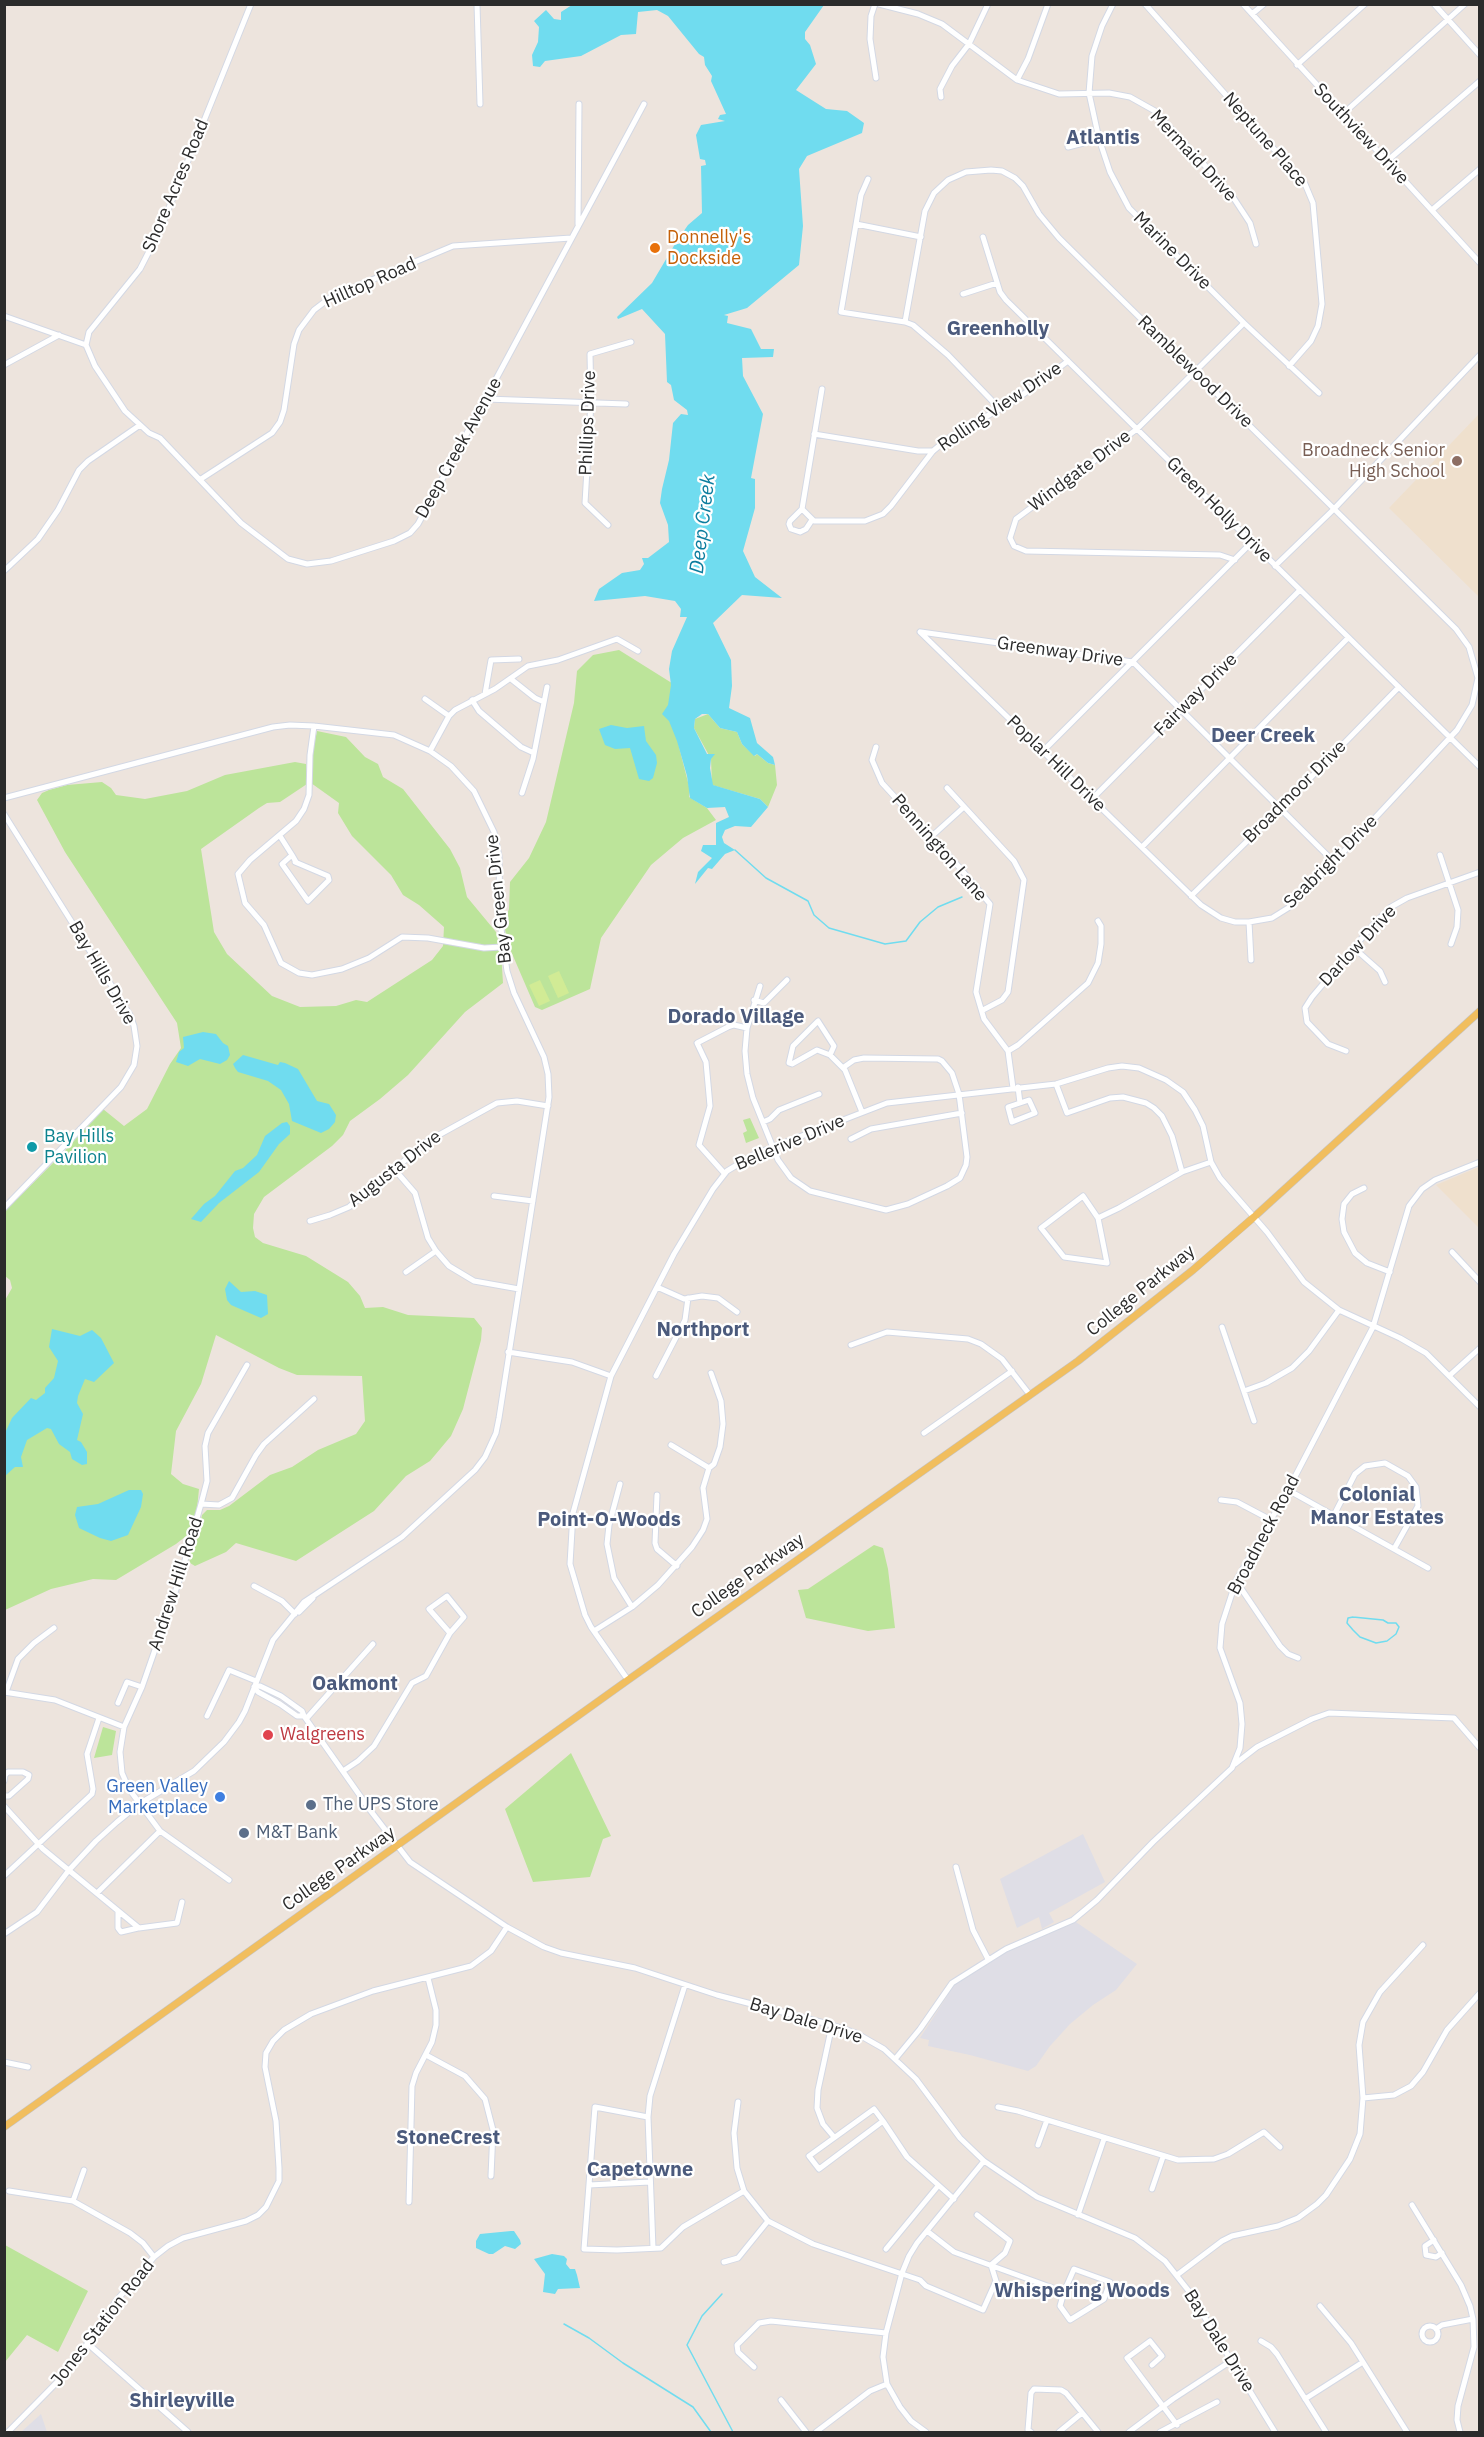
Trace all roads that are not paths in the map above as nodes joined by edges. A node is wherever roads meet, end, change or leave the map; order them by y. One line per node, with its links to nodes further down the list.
1 (251, 4): 47 (street, Shore Acres Road)
2 (477, 4): 23 (street)
3 (877, 4): 15 (street, Mermaid Drive); 18 (street)
4 (988, 4): 15 (street)
5 (1048, 4): 19 (street)
6 (1113, 4): 21 (street, Marine Drive)
7 (1145, 4): 51 (street, Neptune Place)
8 (1243, 4): 13 (street, Southview Drive)
9 (1264, 4): 13 (street)
10 (1365, 4): 17 (street)
11 (1434, 4): 14 (street)
12 (1465, 4): 14 (street)
13 (1252, 14): 17 (street, Southview Drive)
14 (1448, 20): 16 (street); 26 (street)
15 (969, 44): 19 (street, Mermaid Drive); 22 (street)
16 (1479, 55)
17 (1297, 65): 26 (street, Southview Drive)
18 (876, 78)
19 (1017, 80): 21 (street, Mermaid Drive)
20 (1479, 81): 29 (street)
21 (1089, 93): 27 (street, Marine Drive); 38 (street, Mermaid Drive)
22 (941, 98)
23 (480, 104)
24 (579, 104): 34 (street)
25 (644, 104): 34 (street, Deep Creek Avenue)
26 (1344, 113): 29 (street, Southview Drive)
27 (1099, 139): 28 (street); 44 (street, Marine Drive)
28 (1068, 147)
29 (1387, 161): 32 (street, Southview Drive)
30 (1479, 169): 32 (street)
31 (868, 179): 33 (street)
32 (1432, 210): 39 (street, Southview Drive)
33 (856, 224): 35 (street); 43 (street)
34 (578, 226): 37 (street, Deep Creek Avenue)
35 (921, 237): 43 (street, Ramblewood Drive); 52 (street, Ramblewood Drive)
36 (983, 237): 40 (street, Green Holly Drive)
37 (571, 238): 55 (street, Deep Creek Avenue); 63 (street, Hilltop Road)
38 (1256, 244)
39 (1479, 260)
40 (997, 283): 41 (street); 49 (street, Green Holly Drive)
41 (963, 294)
42 (4, 316): 45 (street)
43 (905, 322): 58 (street)
44 (1244, 323): 51 (street, Marine Drive); 52 (street, Windgate Drive)
45 (59, 335): 47 (street); 50 (street)
46 (631, 342): 56 (street, Phillips Drive)
47 (86, 345): 59 (street)
48 (1479, 355): 65 (street)
49 (1068, 361): 58 (street, Rolling View Drive); 60 (street, Green Holly Drive)
50 (4, 365)
51 (1289, 366): 54 (street, Marine Drive)
52 (1196, 372): 60 (street, Windgate Drive); 65 (street, Ramblewood Drive)
53 (822, 389): 61 (street)
54 (1318, 393)
55 (486, 399): 56 (street); 63 (street, Deep Creek Avenue)
56 (591, 402): 57 (street); 67 (street, Phillips Drive)
57 (626, 404)
58 (1000, 409): 62 (street, Rolling View Drive)
59 (140, 425): 63 (street, Deep Creek Avenue); 71 (street)
60 (1137, 429): 68 (street, Green Holly Drive); 69 (street, Windgate Drive)
61 (814, 434): 62 (street); 64 (street)
62 (933, 451): 66 (street, Rolling View Drive)
63 (201, 479)
64 (802, 509): 66 (street); 66 (street)
65 (1333, 510): 70 (street); 78 (street, Ramblewood Drive)
66 (812, 520)
67 (608, 525)
68 (1252, 542): 69 (street); 70 (street, Green Holly Drive)
69 (1235, 560): 77 (street)
70 (1275, 566): 72 (street, Green Holly Drive)
71 (4, 571)
72 (1300, 591): 74 (street, Green Holly Drive); 86 (street, Fairway Drive)
73 (920, 632): 77 (street, Greenway Drive); 92 (street, Poplar Hill Drive)
74 (1348, 638): 81 (street, Green Holly Drive); 94 (street)
75 (638, 651): 79 (street)
76 (519, 659): 82 (street)
77 (1133, 662): 86 (street, Greenway Drive); 92 (street)
78 (1479, 678): 89 (street, Ramblewood Drive)
79 (511, 679): 82 (street); 85 (street)
80 (547, 687): 85 (street)
81 (1399, 687): 89 (street, Green Holly Drive); 101 (street, Broadmoor Drive)
82 (485, 694): 84 (street)
83 (425, 699): 87 (street)
84 (471, 700): 87 (street); 93 (street)
85 (544, 702): 93 (street)
86 (1181, 710): 94 (street, Greenway Drive); 99 (street, Fairway Drive)
87 (449, 716): 91 (street)
88 (314, 726): 91 (street, Bay Green Drive); 98 (street, Bay Green Drive); 103 (street)
89 (1449, 738): 95 (street, Green Holly Drive); 108 (street, Seabright Drive)
90 (876, 747): 104 (street, Pennington Lane)
91 (430, 751): 115 (street, Bay Green Drive)
92 (1043, 752): 99 (street, Poplar Hill Drive)
93 (534, 753): 97 (street)
94 (1229, 760): 101 (street, Greenway Drive); 105 (street)
95 (1479, 767)
96 (947, 788): 100 (street)
97 (522, 793)
98 (4, 798)
99 (1092, 799): 105 (street, Poplar Hill Drive)
100 (964, 807): 104 (street); 122 (street)
101 (1280, 809): 108 (street, Greenway Drive); 111 (street, Broadmoor Drive)
102 (4, 814): 148 (street, Bay Hills Drive)
103 (280, 836): 106 (street); 115 (street)
104 (932, 836): 122 (street, Pennington Lane)
105 (1142, 847): 111 (street, Poplar Hill Drive)
106 (292, 855): 106 (street)
107 (1440, 855): 110 (street)
108 (1334, 862): 113 (street, Seabright Drive)
109 (1479, 872): 110 (street, Darlow Drive)
110 (1449, 883): 114 (street); 116 (street, Darlow Drive)
111 (1191, 896): 113 (street, Seabright Drive)
112 (1098, 921): 125 (street)
113 (1249, 922): 117 (street)
114 (1451, 944)
115 (502, 947): 134 (street, Bay Green Drive)
116 (1354, 948): 119 (street); 126 (street, Darlow Drive)
117 (1251, 960)
118 (787, 980): 121 (street)
119 (1385, 982)
120 (760, 986): 121 (street)
121 (754, 1000): 124 (street)
122 (983, 1010): 125 (street, Pennington Lane)
123 (1479, 1011): 149 (main road, College Parkway)
124 (747, 1028): 137 (street); 144 (street)
125 (1008, 1051): 130 (street, Pennington Lane)
126 (1346, 1051)
127 (830, 1055): 127 (street); 128 (street)
128 (844, 1068): 132 (street); 135 (street)
129 (1056, 1084): 130 (street, Bellerive Drive); 140 (street, Bellerive Drive); 143 (street)
130 (1016, 1088): 132 (street, Bellerive Drive); 133 (street, Pennington Lane)
131 (819, 1094): 137 (street)
132 (960, 1094): 135 (street, Bellerive Drive); 136 (street)
133 (1020, 1103): 133 (street)
134 (548, 1106): 142 (street, Augusta Drive); 147 (street, Bay Green Drive)
135 (862, 1112): 139 (street, Bellerive Drive)
136 (962, 1113): 138 (street); 139 (street)
137 (763, 1122): 139 (street)
138 (851, 1139)
139 (773, 1148): 144 (street, Bellerive Drive)
140 (1211, 1162): 143 (street); 149 (street, Bellerive Drive)
141 (1479, 1162): 155 (street, Broadneck Road)
142 (395, 1170): 151 (street, Augusta Drive); 152 (street)
143 (1182, 1172): 150 (street)
144 (724, 1173): 157 (street, Bellerive Drive)
145 (1364, 1188): 155 (street)
146 (494, 1196): 147 (street)
147 (533, 1201): 158 (street, Bay Green Drive)
148 (4, 1208)
149 (1254, 1217): 160 (street, Bellerive Drive); 174 (main road, College Parkway)
150 (1098, 1218): 150 (street)
151 (310, 1221)
152 (436, 1251): 154 (street); 158 (street)
153 (1452, 1252): 156 (street)
154 (406, 1272)
155 (1390, 1272): 162 (street, Broadneck Road)
156 (1479, 1282)
157 (657, 1287): 159 (street); 170 (street, Bellerive Drive)
158 (519, 1290): 166 (street, Bay Green Drive)
159 (688, 1298): 161 (street); 171 (street)
160 (1339, 1311): 162 (street, Bellerive Drive); 173 (street)
161 (737, 1312)
162 (1373, 1327): 172 (street, Bellerive Drive); 182 (street, Broadneck Road)
163 (1222, 1328): 173 (street)
164 (851, 1345): 168 (street)
165 (1479, 1348): 172 (street)
166 (508, 1352): 170 (street); 194 (street, Bay Green Drive)
167 (247, 1365): 185 (street, Andrew Hill Road)
168 (1012, 1371): 174 (street); 178 (street)
169 (711, 1373): 180 (street)
170 (611, 1376): 196 (street, Bellerive Drive)
171 (656, 1376)
172 (1449, 1376): 176 (street, Bellerive Drive)
173 (1244, 1391): 177 (street)
174 (1030, 1395): 200 (main road, College Parkway)
175 (314, 1399): 185 (street)
176 (1479, 1407)
177 (1254, 1421)
178 (924, 1433)
179 (671, 1444): 180 (street)
180 (709, 1468): 189 (street)
181 (620, 1484): 193 (street)
182 (1288, 1490): 186 (street); 187 (street, Broadneck Road)
183 (657, 1495): 189 (street)
184 (1221, 1500): 187 (street)
185 (201, 1503): 202 (street, Andrew Hill Road)
186 (1334, 1515): 188 (street); 188 (street)
187 (1271, 1520): 191 (street, Broadneck Road)
188 (1394, 1549): 190 (street)
189 (676, 1566): 193 (street)
190 (1428, 1568)
191 (1236, 1581): 199 (street); 211 (street, Broadneck Road)
192 (254, 1586): 194 (street)
193 (632, 1607): 196 (street)
194 (295, 1614): 201 (street, Bay Green Drive)
195 (54, 1628): 204 (street)
196 (594, 1631): 200 (street, Bellerive Drive)
197 (450, 1633): 197 (street); 212 (street)
198 (373, 1644): 208 (street)
199 (1298, 1659)
200 (628, 1680): 219 (main road, College Parkway)
201 (256, 1681): 203 (street, Bay Green Drive); 206 (street)
202 (142, 1687): 205 (street); 209 (street, Andrew Hill Road)
203 (254, 1687): 208 (street, Bay Dale Drive); 215 (street, Bay Green Drive)
204 (5, 1692): 207 (street)
205 (118, 1703)
206 (207, 1716)
207 (99, 1718): 209 (street); 218 (street)
208 (305, 1718): 212 (street, Bay Dale Drive)
209 (124, 1727): 215 (street, Andrew Hill Road)
210 (1479, 1748): 211 (street)
211 (1232, 1768): 231 (street)
212 (343, 1771): 219 (street, Bay Dale Drive)
213 (4, 1781): 214 (street)
214 (4, 1796)
215 (139, 1804): 217 (street, Andrew Hill Road); 221 (street, Bay Green Drive)
216 (4, 1806): 218 (street)
217 (160, 1831): 223 (street, Andrew Hill Road); 224 (street)
218 (38, 1844): 221 (street); 222 (street)
219 (397, 1846): 227 (street, Bay Dale Drive); 246 (main road, College Parkway)
220 (956, 1867): 231 (street)
221 (69, 1870): 224 (street); 229 (street, Bay Green Drive)
222 (4, 1876)
223 (229, 1880)
224 (97, 1893): 226 (street)
225 (182, 1902): 228 (street)
226 (118, 1911): 228 (street); 228 (street)
227 (507, 1927): 232 (street, Jones Station Road); 233 (street, Bay Dale Drive)
228 (139, 1928)
229 (4, 1934)
230 (1423, 1945): 240 (street)
231 (988, 1959): 237 (street)
232 (428, 1978): 236 (street); 273 (street, Jones Station Road)
233 (685, 1985): 235 (street, Bay Dale Drive); 243 (street)
234 (1479, 1993): 240 (street)
235 (832, 2025): 237 (street, Bay Dale Drive); 247 (street)
236 (426, 2055): 254 (street); 263 (street)
237 (896, 2058): 252 (street, Bay Dale Drive)
238 (4, 2062): 239 (street)
239 (28, 2067)
240 (1362, 2098): 277 (street)
241 (738, 2102): 260 (street)
242 (998, 2107): 244 (street)
243 (648, 2117): 255 (street); 256 (street)
244 (1047, 2120): 248 (street); 249 (street)
245 (883, 2121): 247 (street); 247 (street); 257 (street)
246 (4, 2127)
247 (834, 2137)
248 (1104, 2139): 251 (street); 266 (street)
249 (1038, 2145)
250 (1280, 2147): 251 (street)
251 (1163, 2157): 258 (street)
252 (984, 2161): 261 (street); 266 (street, Bay Dale Drive)
253 (84, 2170): 262 (street)
254 (491, 2176)
255 (650, 2182): 256 (street); 270 (street)
256 (589, 2185): 270 (street)
257 (938, 2186): 261 (street); 271 (street)
258 (1152, 2189)
259 (9, 2191): 262 (street)
260 (744, 2191): 267 (street); 270 (street)
261 (954, 2199): 268 (street)
262 (74, 2201): 273 (street)
263 (409, 2202)
264 (1412, 2205): 269 (street)
265 (977, 2215): 275 (street)
266 (1078, 2215): 277 (street, Bay Dale Drive)
267 (768, 2221): 274 (street); 276 (street)
268 (927, 2231): 275 (street); 276 (street)
269 (1434, 2240): 272 (street); 272 (street)
270 (653, 2248)
271 (886, 2249)
272 (1442, 2253): 280 (street)
273 (154, 2257): 284 (street, Jones Station Road)
274 (724, 2262)
275 (991, 2265): 276 (street); 278 (street)
276 (902, 2273): 282 (street)
277 (1177, 2275): 285 (street, Bay Dale Drive)
278 (1064, 2292): 278 (street)
279 (1320, 2306): 286 (street)
280 (1473, 2319): 281 (street); 310 (street)
281 (1436, 2329)
282 (886, 2333): 288 (street); 289 (street)
283 (1261, 2341): 290 (street)
284 (87, 2343): 297 (street, Jones Station Road); 298 (street)
285 (1231, 2361): 293 (street); 307 (street, Bay Dale Drive)
286 (1363, 2362): 290 (street); 309 (street)
287 (1152, 2365): 293 (street)
288 (754, 2367)
289 (887, 2384): 296 (street); 300 (street)
290 (1305, 2398): 308 (street)
291 (781, 2400): 299 (street)
292 (1217, 2402): 295 (street)
293 (1163, 2406): 295 (street); 305 (street)
294 (1082, 2413): 302 (street); 303 (street); 304 (street)
295 (1177, 2425): 306 (street)
296 (918, 2430): 301 (street)
297 (8, 2433)
298 (188, 2433)
299 (806, 2433)
300 (816, 2433)
301 (926, 2433)
302 (1031, 2433)
303 (1059, 2433)
304 (1098, 2433)
305 (1129, 2433)
306 (1160, 2433)
307 (1275, 2433)
308 (1326, 2433)
309 (1407, 2433)
310 (1460, 2433)

